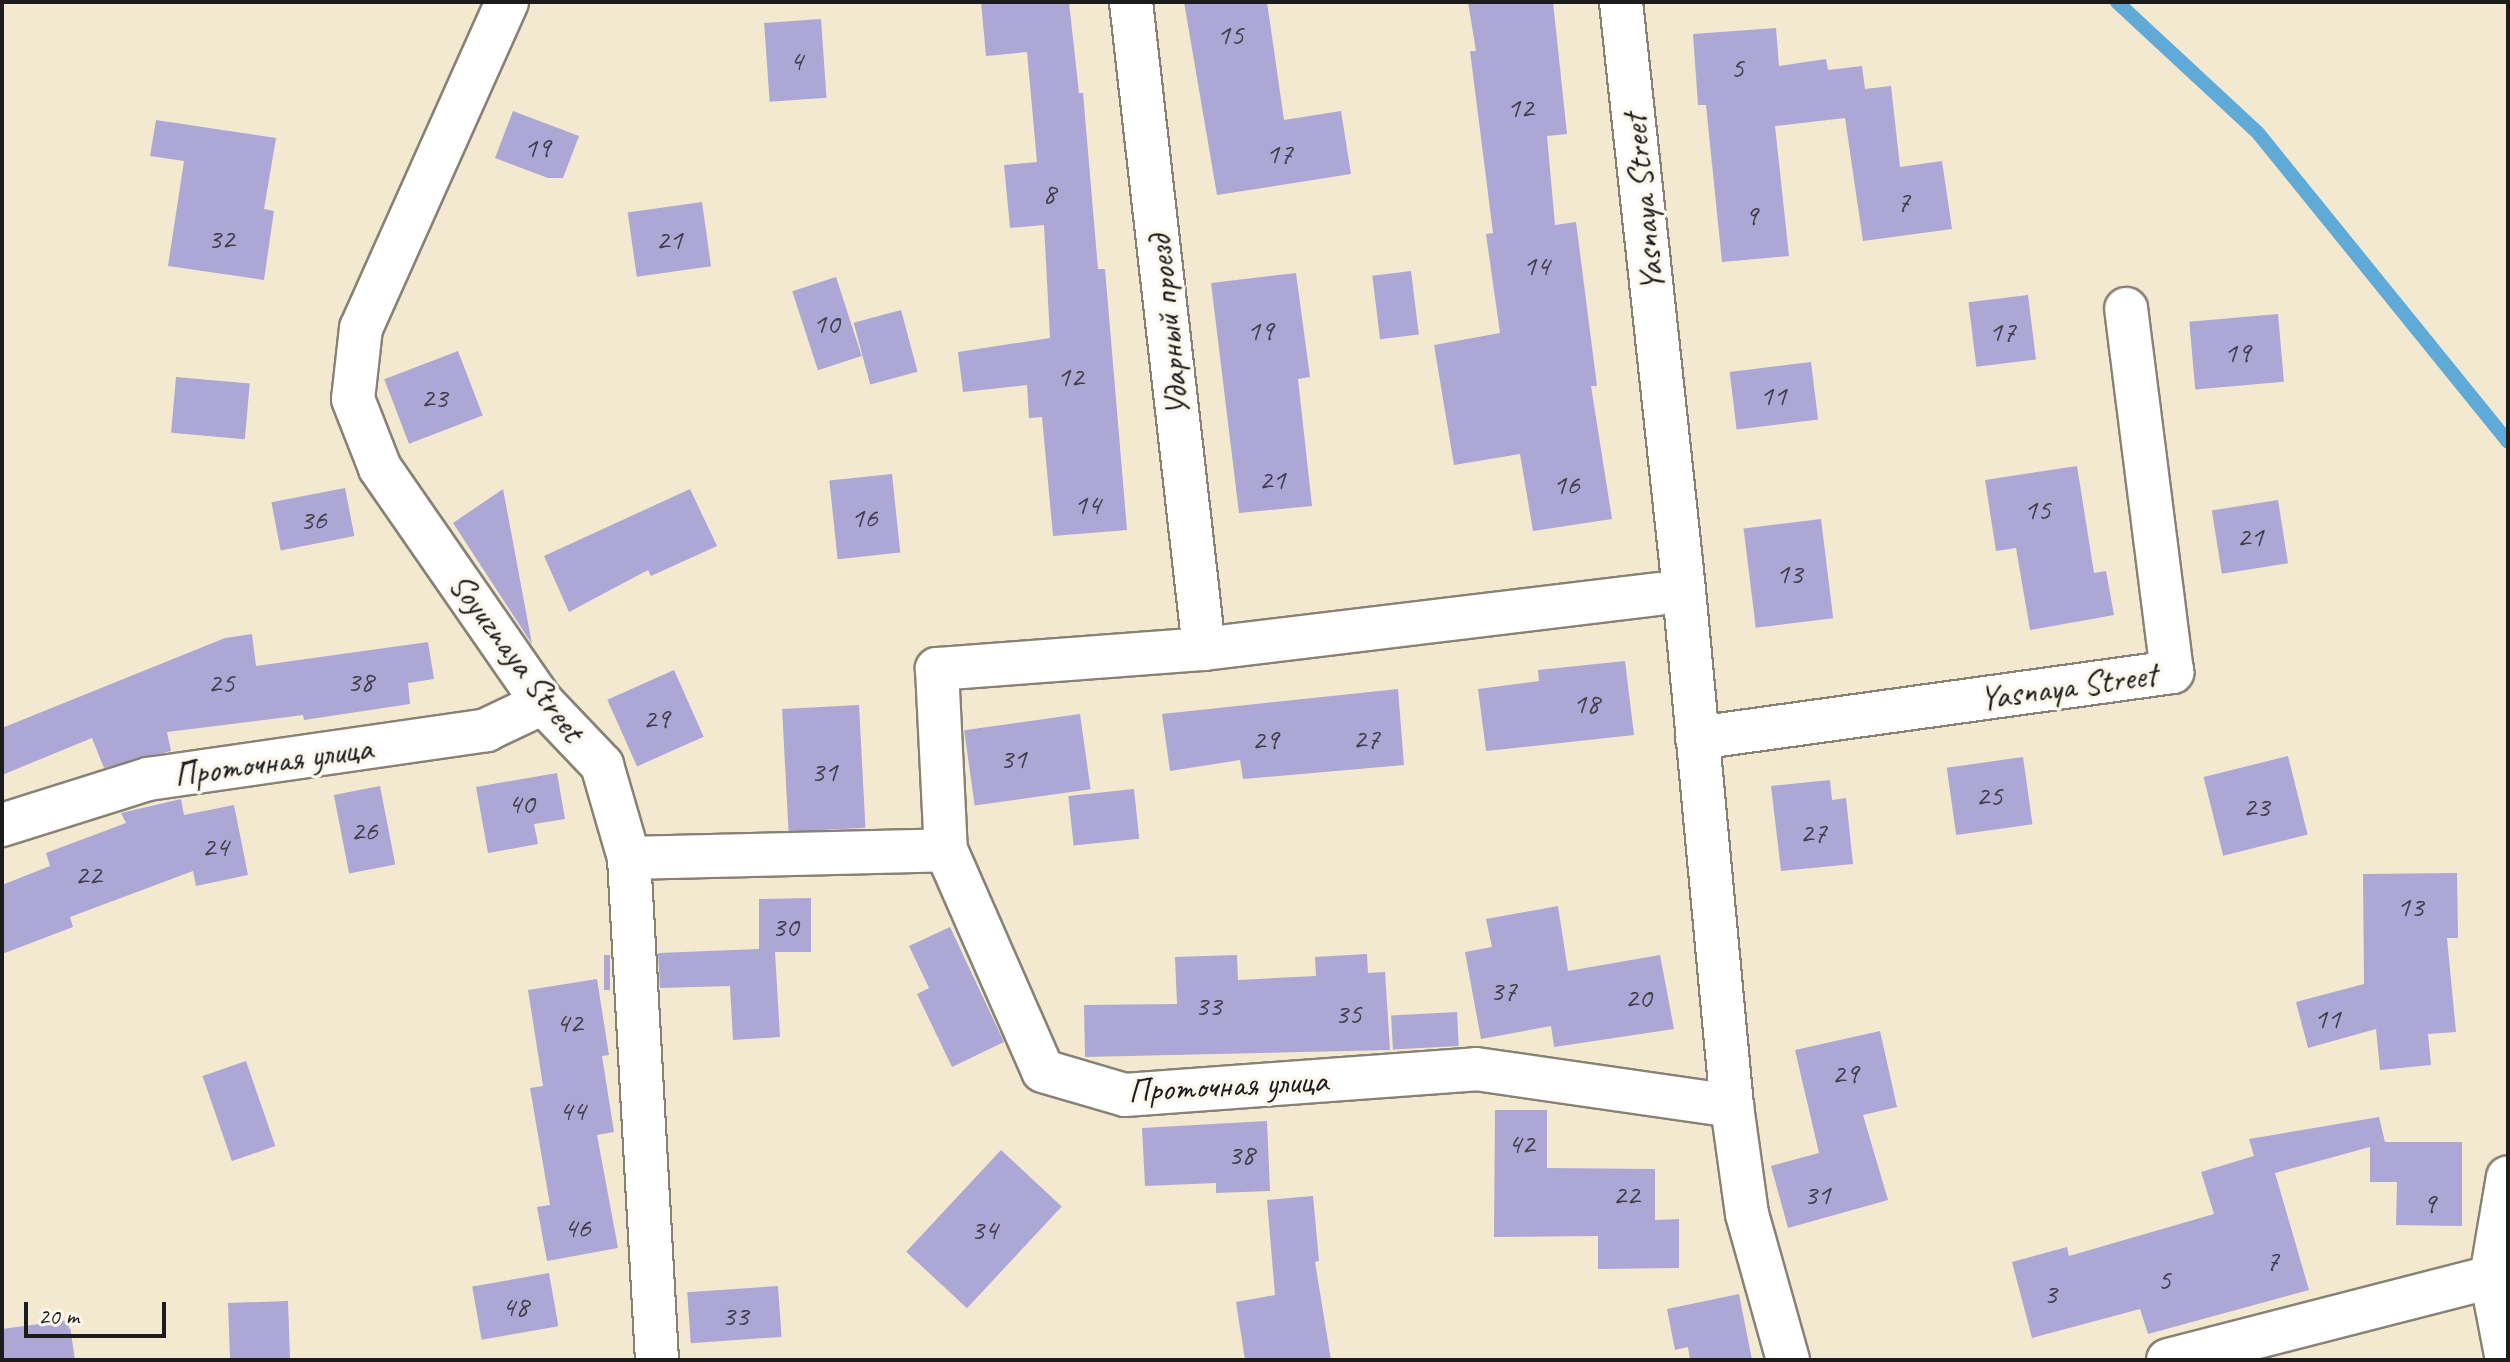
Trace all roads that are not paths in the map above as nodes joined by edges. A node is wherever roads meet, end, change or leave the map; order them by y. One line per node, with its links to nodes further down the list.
1 (507, 2): 7 (street, Soyuznaya Street)
2 (1131, 2): 6 (street, Ударный проезд)
3 (1621, 2): 8 (street, Yasnaya Street)
4 (2126, 309): 8 (street, Yasnaya Street)
5 (1658, 594): 6 (street)
6 (1204, 649): 10 (street)
7 (543, 703): 9 (street, Проточная улица); 11 (street, Soyuznaya Street)
8 (1697, 738): 12 (street, Yasnaya Street)
9 (2, 825)
10 (946, 850): 11 (street); 12 (street, Проточная улица)
11 (629, 858): 15 (street, Soyuznaya Street)
12 (1732, 1106): 16 (street, Yasnaya Street)
13 (2508, 1177): 14 (street)
14 (2491, 1277): 17 (street); 18 (street)
15 (657, 1360)
16 (1788, 1360)
17 (2168, 1360)
18 (2507, 1360)

